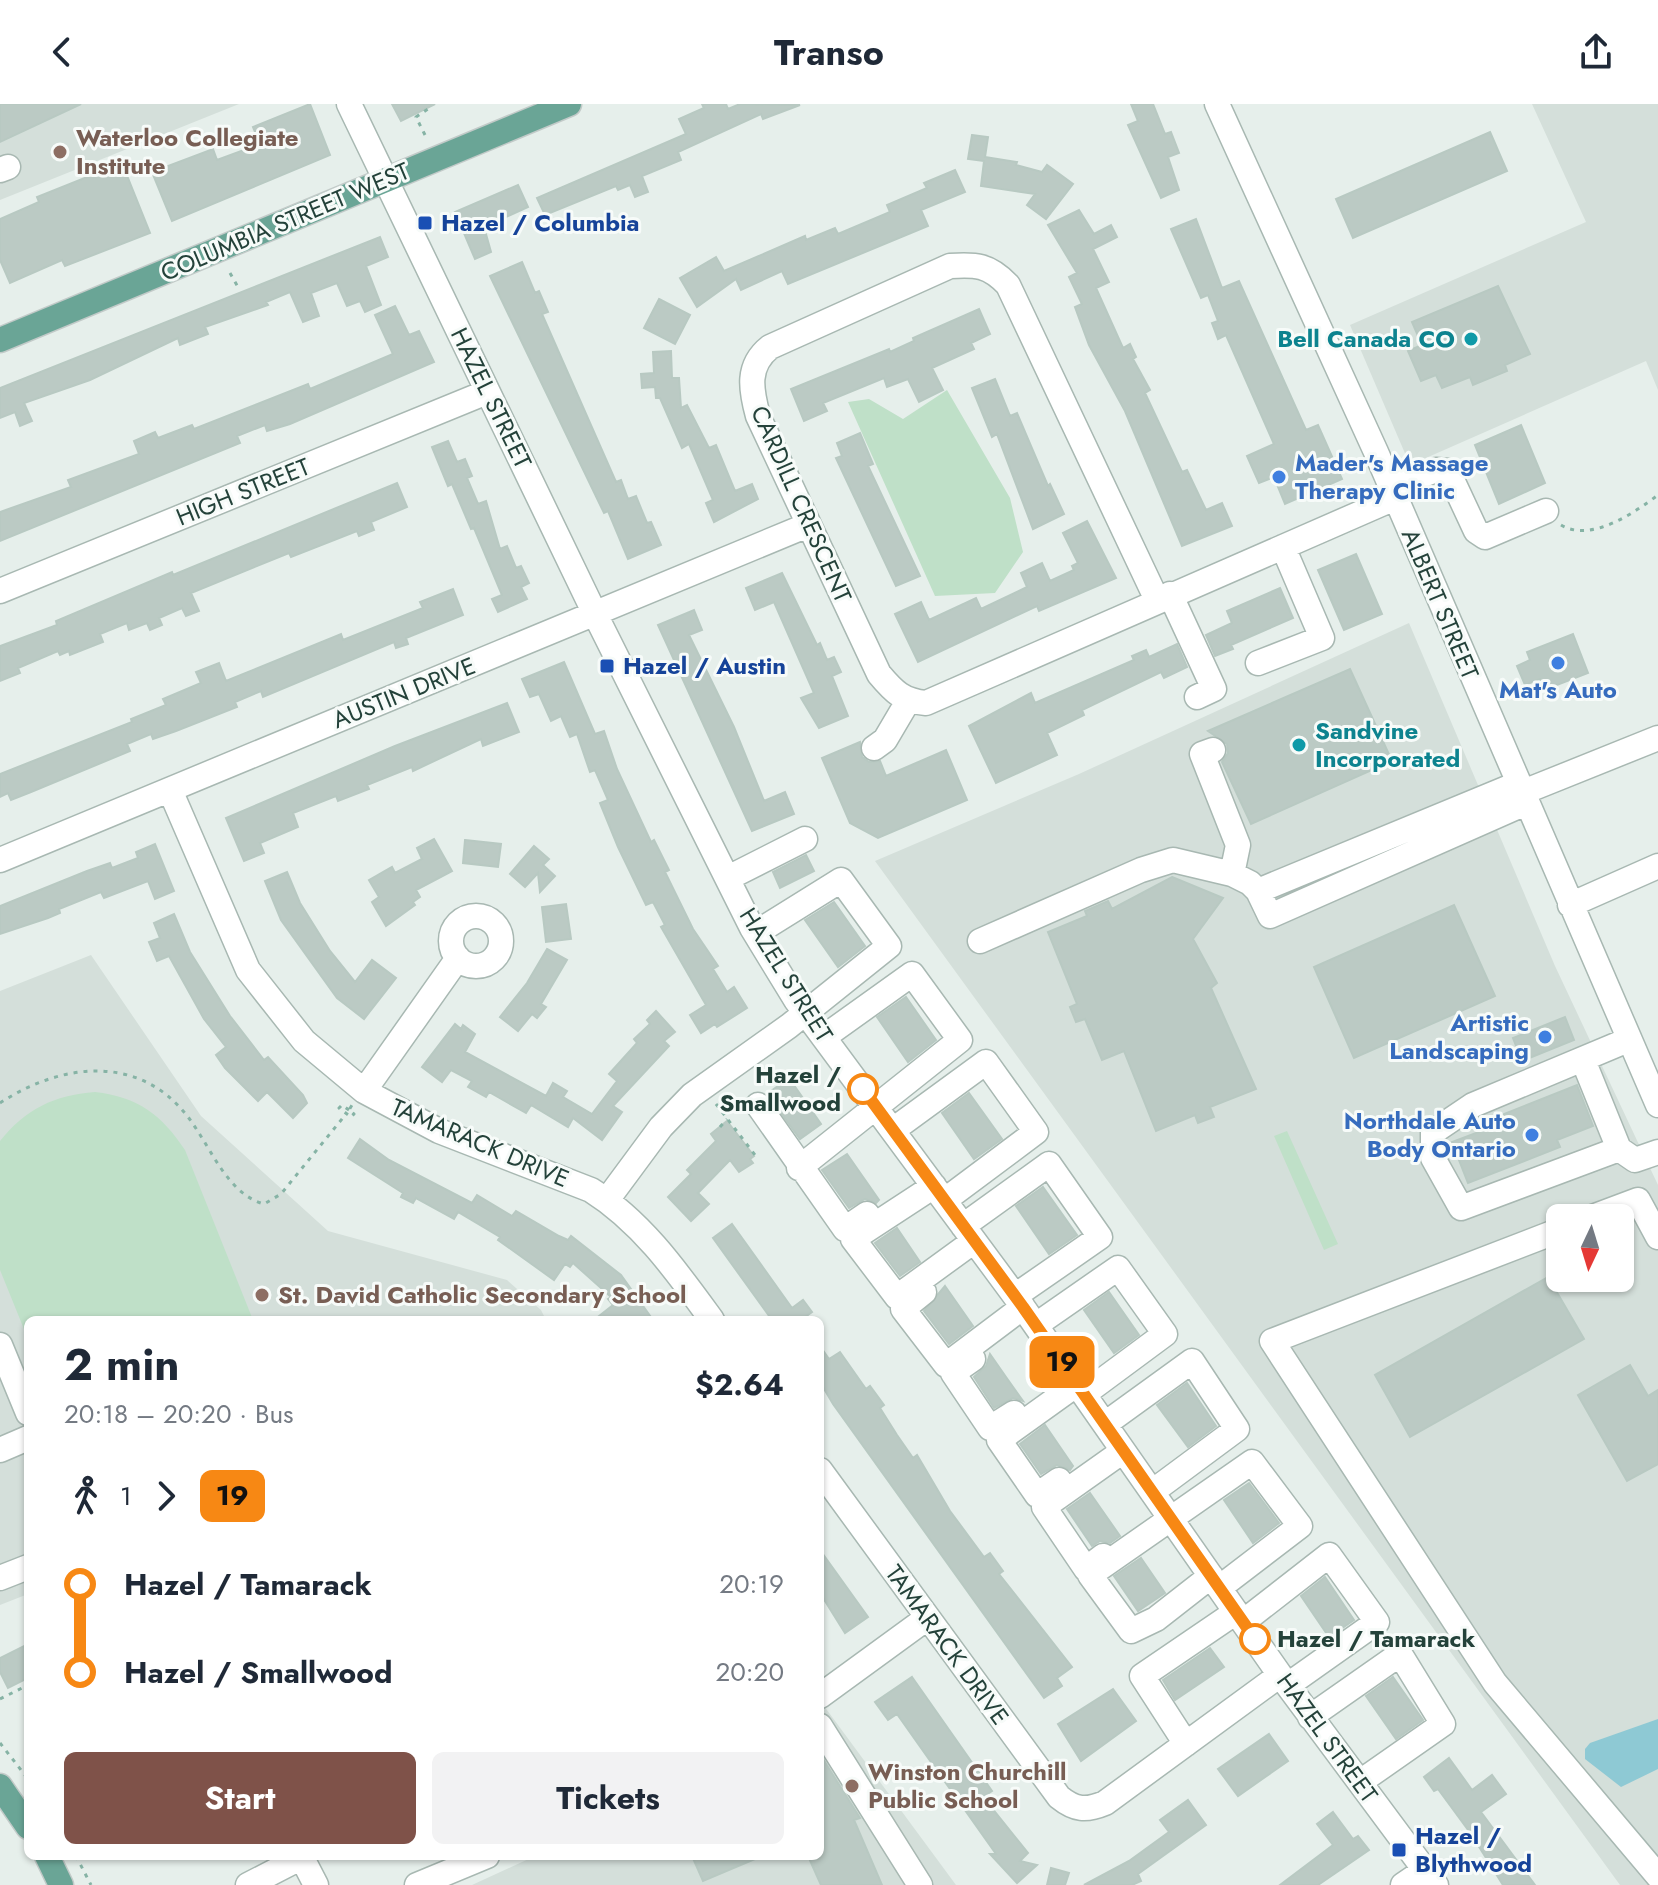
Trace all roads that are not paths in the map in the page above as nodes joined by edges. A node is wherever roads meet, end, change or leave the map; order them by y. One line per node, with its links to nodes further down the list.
1 (349, 104): 4 (street, HAZEL STREET)
2 (569, 104): 4 (main road, COLUMBIA STREET WEST)
3 (1217, 104): 7 (street, ALBERT STREET)
4 (387, 180): 5 (main road, COLUMBIA STREET WEST); 6 (street, HAZEL STREET)
5 (0, 340)
6 (487, 392): 11 (street, HIGH STREET); 13 (street, HAZEL STREET)
7 (1393, 492): 8 (street); 10 (street); 21 (street, ALBERT STREET)
8 (1546, 511)
9 (808, 525): 12 (street, CARDILL CRESCENT); 13 (street, AUSTIN DRIVE); 16 (street, CARDILL CRESCENT)
10 (1283, 547): 12 (street); 14 (street)
11 (0, 591)
12 (1163, 597): 15 (street, CARDILL CRESCENT); 16 (street)
13 (595, 614): 20 (street, AUSTIN DRIVE); 26 (street, HAZEL STREET)
14 (1258, 663)
15 (1197, 697)
16 (908, 701): 18 (street)
17 (1658, 738): 21 (street)
18 (874, 748)
19 (1213, 750): 25 (street)
20 (170, 790): 23 (street, AUSTIN DRIVE); 36 (street, TAMARACK DRIVE)
21 (1521, 793): 27 (street); 27 (street); 28 (street, ALBERT STREET)
22 (805, 839): 26 (street)
23 (0, 860)
24 (1658, 866): 28 (street)
25 (1232, 874): 27 (street); 30 (street)
26 (728, 878): 29 (street, HAZEL STREET)
27 (1258, 891)
28 (1570, 905): 34 (street, ALBERT STREET)
29 (756, 933): 32 (street, HAZEL STREET); 32 (street)
30 (980, 941)
31 (458, 958): 36 (street)
32 (806, 1013): 33 (street, HAZEL STREET); 45 (street)
33 (824, 1037): 39 (street, HAZEL STREET); 39 (street)
34 (1628, 1040): 35 (street); 38 (street, ALBERT STREET)
35 (1583, 1060): 41 (street); 41 (street)
36 (364, 1091): 45 (street, TAMARACK DRIVE)
37 (758, 1105): 43 (street)
38 (1658, 1105)
39 (875, 1107): 40 (street, HAZEL STREET); 43 (street)
40 (893, 1130): 44 (street, HAZEL STREET); 44 (street)
41 (1619, 1149): 42 (street)
42 (1658, 1152)
43 (799, 1168): 44 (street)
44 (935, 1187): 49 (street, HAZEL STREET); 49 (street)
45 (607, 1200): 51 (street, TAMARACK DRIVE)
46 (1627, 1204): 48 (street)
47 (1546, 1235): 77 (street)
48 (1658, 1237)
49 (973, 1239): 50 (street, HAZEL STREET); 50 (street); 50 (street)
50 (1026, 1311): 53 (street, HAZEL STREET); 53 (street); 53 (street)
51 (709, 1316)
52 (0, 1345): 54 (street)
53 (1077, 1384): 55 (street, HAZEL STREET); 55 (street)
54 (24, 1403)
55 (1115, 1439): 59 (street, HAZEL STREET); 59 (street); 59 (street)
56 (24, 1440): 57 (street)
57 (0, 1450)
58 (824, 1476): 64 (street, TAMARACK DRIVE)
59 (1162, 1506): 62 (street, HAZEL STREET); 62 (street); 62 (street)
60 (24, 1569): 61 (street)
61 (0, 1578)
62 (1215, 1582): 63 (street, HAZEL STREET)
63 (1239, 1617): 65 (street, HAZEL STREET); 65 (street, TAMARACK DRIVE); 69 (street)
64 (927, 1618): 66 (street); 69 (street, TAMARACK DRIVE)
65 (1284, 1680): 67 (street, HAZEL STREET); 69 (street, TAMARACK DRIVE)
66 (824, 1693)
67 (1310, 1717): 70 (street, HAZEL STREET); 70 (street)
68 (824, 1732): 83 (street)
69 (1186, 1744)
70 (1360, 1782): 78 (street, HAZEL STREET)
71 (0, 1786): 72 (main road)
72 (24, 1821)
73 (49, 1860): 79 (main road)
74 (295, 1860): 80 (street)
75 (304, 1860): 81 (street)
76 (477, 1860): 82 (street)
77 (1658, 1876)
78 (1430, 1877): 84 (street)
79 (61, 1885)
80 (248, 1885)
81 (316, 1885)
82 (417, 1885)
83 (920, 1885)
84 (1403, 1885)

